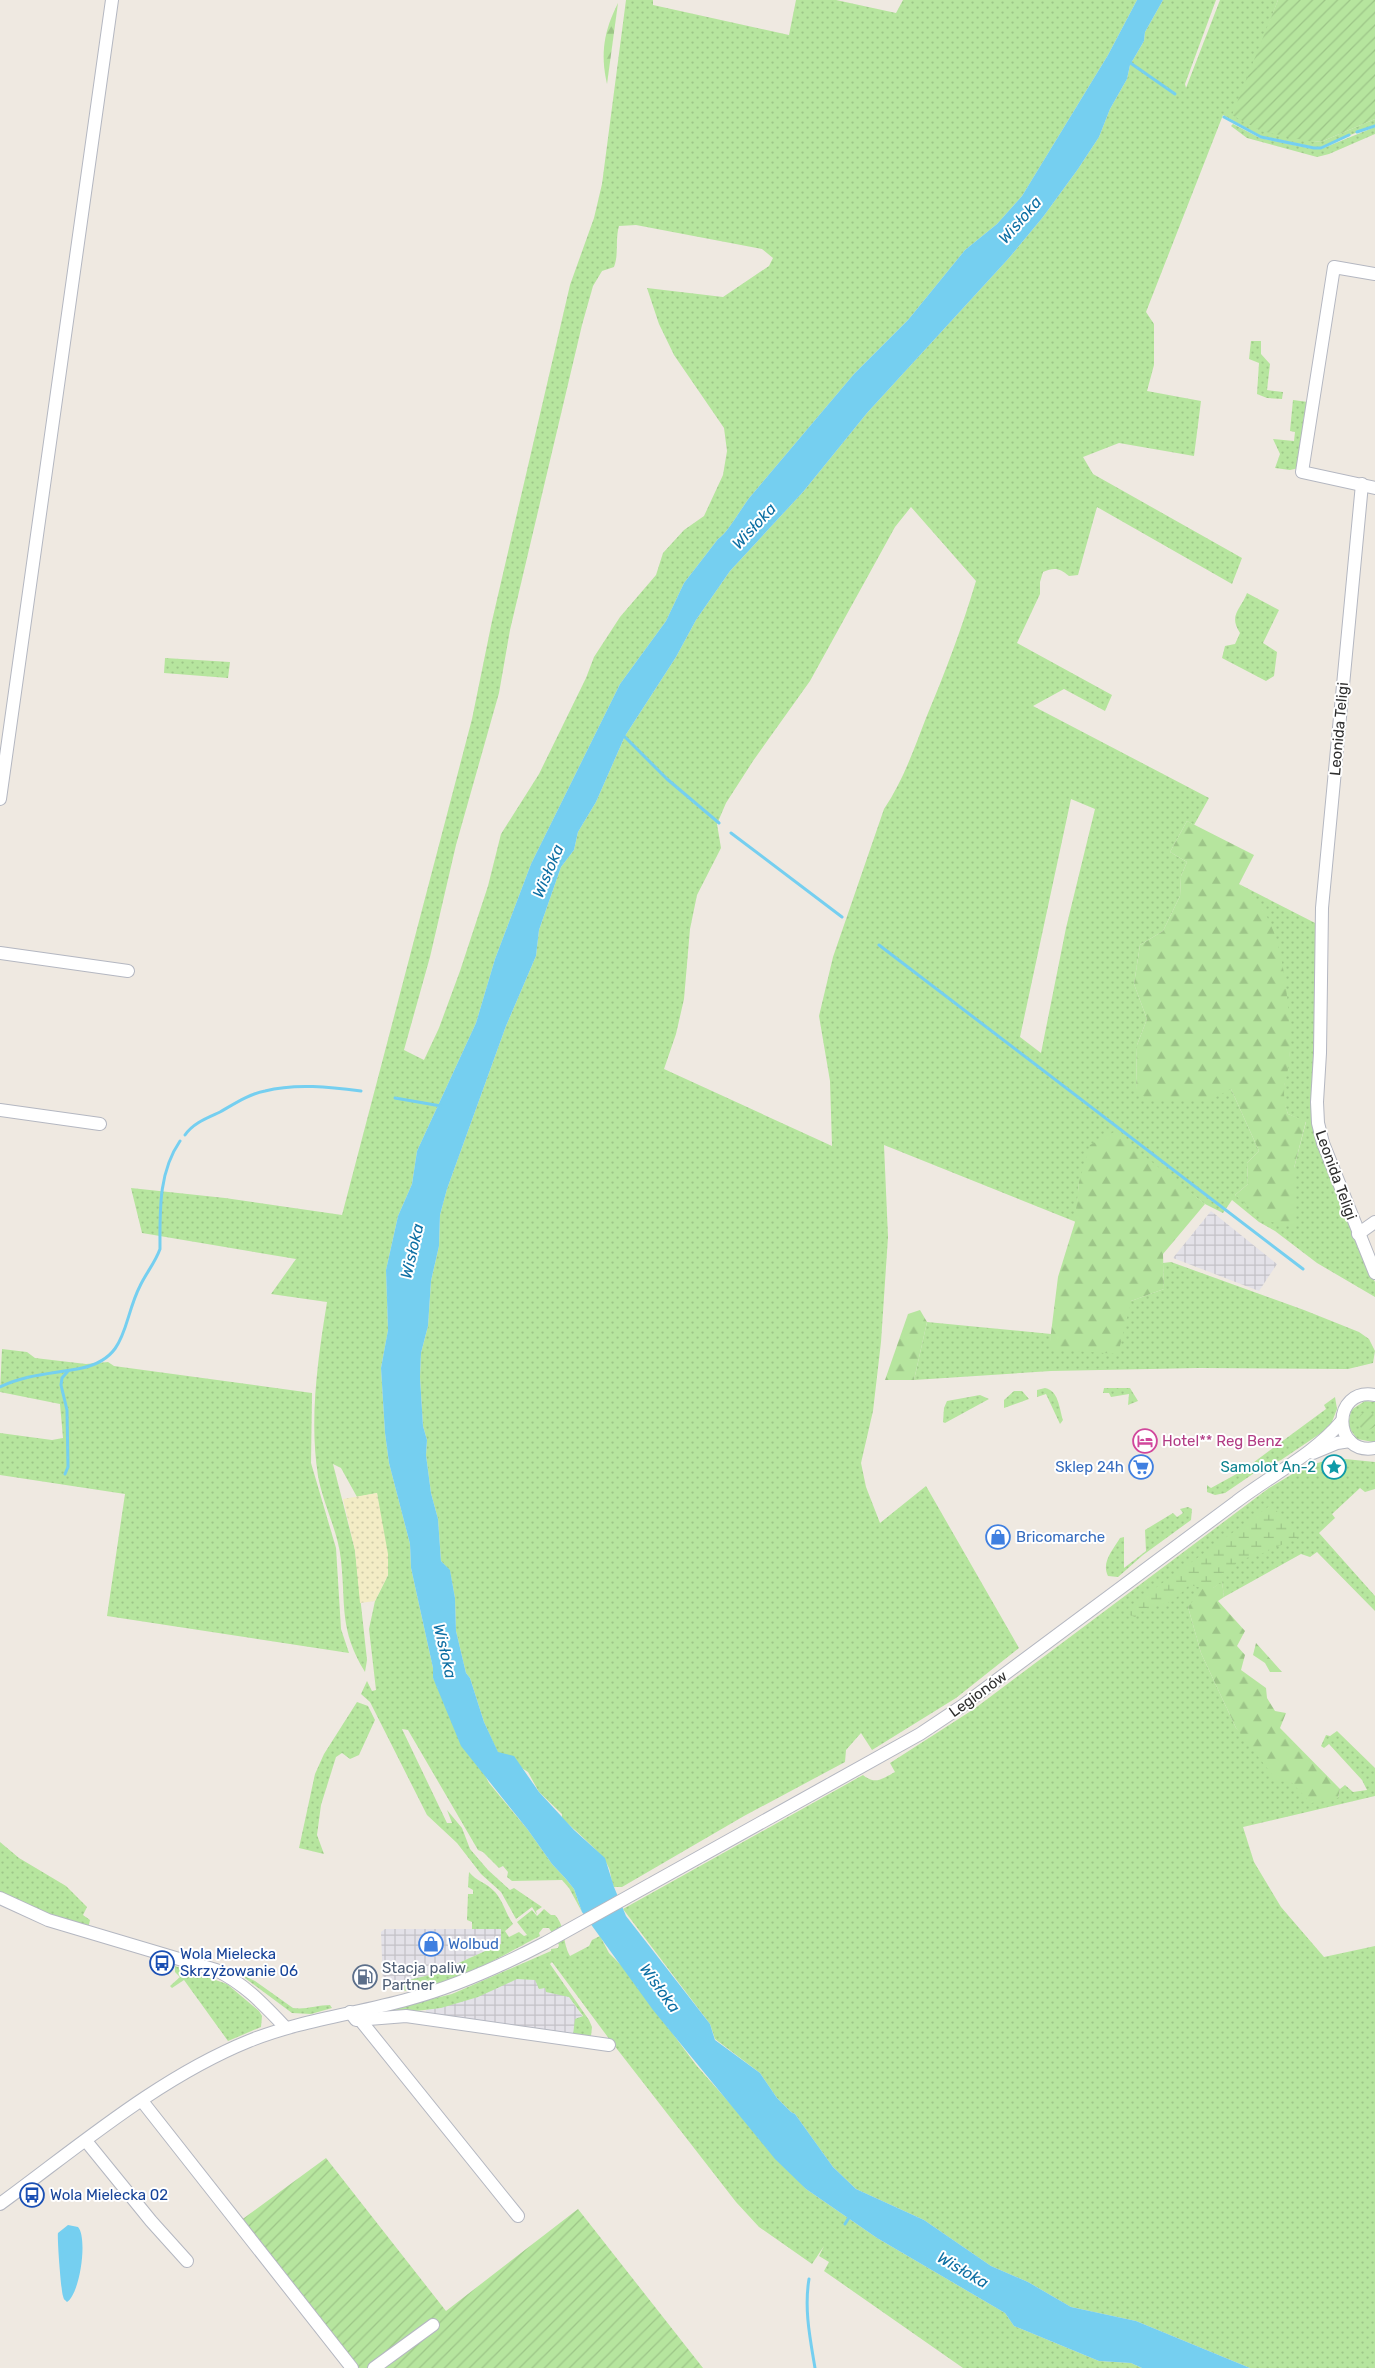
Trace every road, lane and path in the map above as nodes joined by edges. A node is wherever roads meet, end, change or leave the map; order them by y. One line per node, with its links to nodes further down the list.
1 (112, 0): 5 (street)
2 (1375, 274): 3 (street)
3 (1362, 484): 4 (street); 11 (street, Leonida Teligi)
4 (1375, 488)
5 (0, 799)
6 (0, 953): 7 (street)
7 (128, 971)
8 (0, 1110): 9 (street)
9 (100, 1124)
10 (1375, 1222): 11 (street)
11 (1358, 1234): 12 (street, Leonida Teligi)
12 (1375, 1273)
13 (1375, 1395): 14 (street, Legionów)
14 (1341, 1422): 15 (street); 17 (street, Legionów)
15 (1350, 1441): 16 (street); 17 (street, Legionów)
16 (1375, 1448)
17 (1301, 1458): 19 (street, Legionów)
18 (0, 1898): 21 (street)
19 (350, 2012): 20 (street); 21 (street, Legionów)
20 (361, 2021): 22 (street); 26 (street)
21 (286, 2028): 23 (street, Legionów)
22 (609, 2045)
23 (142, 2101): 24 (street, Legionów); 29 (street)
24 (86, 2141): 25 (street, Legionów); 27 (street)
25 (0, 2204)
26 (518, 2216)
27 (187, 2261)
28 (433, 2325): 30 (street)
29 (352, 2368)
30 (374, 2368)

